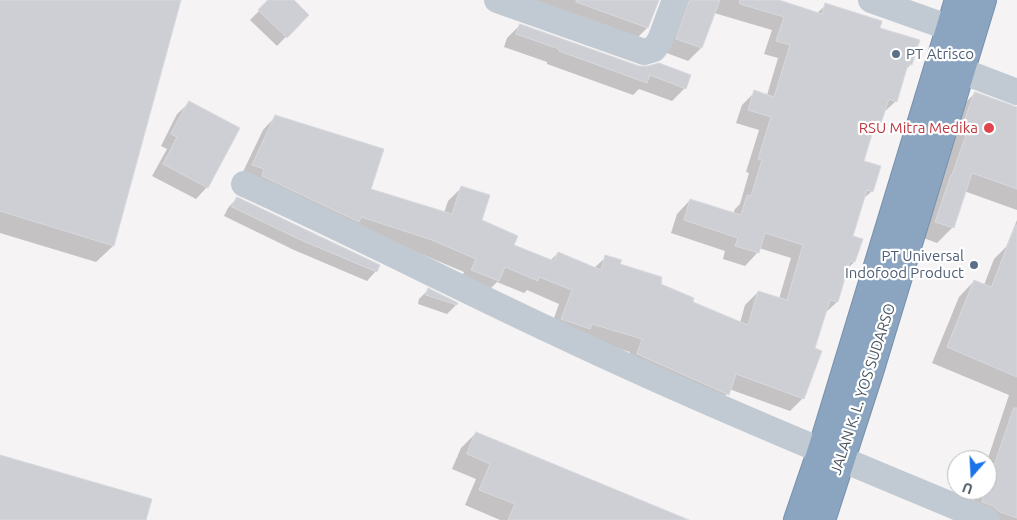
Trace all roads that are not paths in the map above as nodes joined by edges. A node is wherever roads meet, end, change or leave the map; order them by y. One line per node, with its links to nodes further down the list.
1 (497, 0): 2 (street)
2 (675, 0)
3 (871, 0): 6 (street)
4 (959, 0): 6 (highway, JALAN K. L. YOS SUDARSO)
5 (982, 0): 7 (highway, JALAN K. L. YOS SUDARSO)
6 (950, 28): 7 (highway, JALAN K. L. YOS SUDARSO)
7 (949, 83): 8 (street); 10 (highway, JALAN K. L. YOS SUDARSO)
8 (1017, 92)
9 (244, 184): 10 (street)
10 (831, 454): 11 (highway, JALAN K. L. YOS SUDARSO); 12 (highway, JALAN K. L. YOS SUDARSO); 13 (street)
11 (798, 520)
12 (821, 520)
13 (987, 520)

